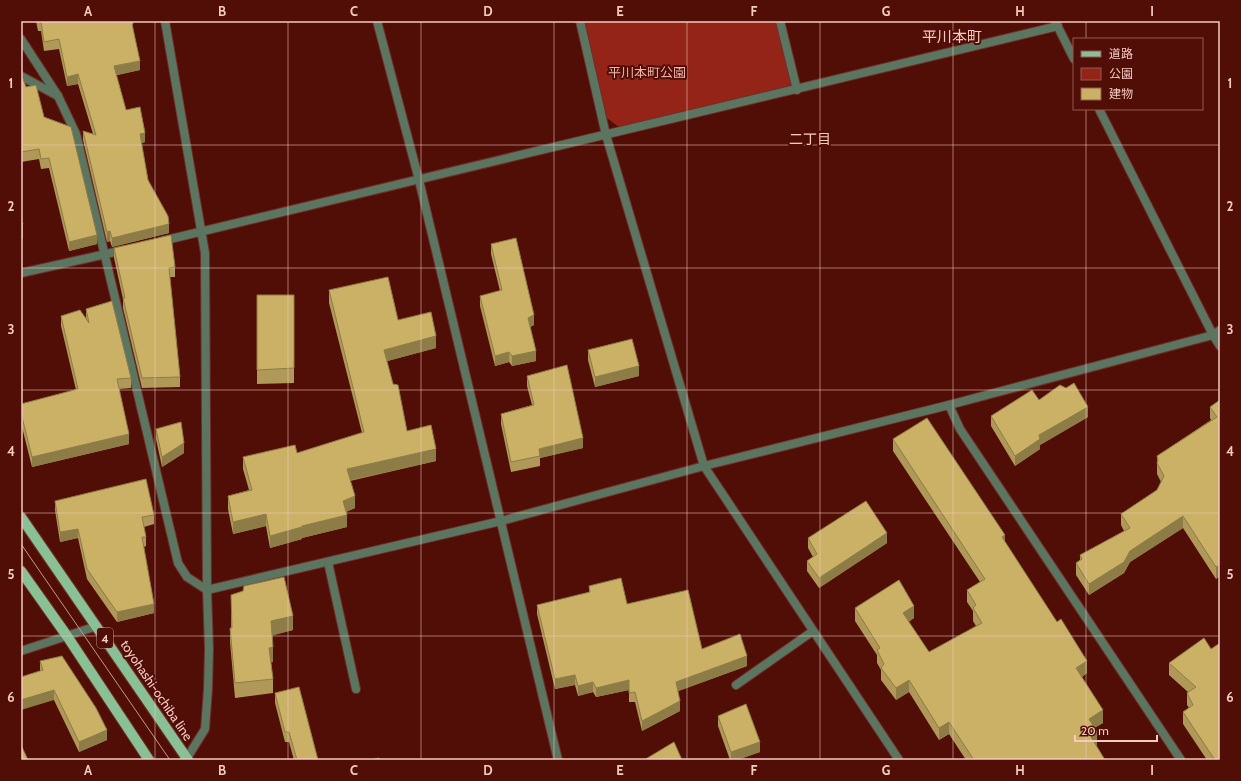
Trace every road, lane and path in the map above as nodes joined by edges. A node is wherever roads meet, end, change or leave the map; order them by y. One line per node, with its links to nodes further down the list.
1 (165, 21): 14 (street)
2 (377, 21): 13 (street)
3 (580, 21): 12 (street)
4 (780, 21): 9 (street)
5 (1056, 24): 7 (street); 9 (street)
6 (21, 39): 10 (street)
7 (1073, 56)
8 (21, 76): 10 (street)
9 (797, 90): 12 (street)
10 (58, 96): 17 (street)
11 (1100, 110): 20 (street)
12 (606, 135): 13 (street); 23 (street)
13 (419, 180): 14 (street); 25 (street)
14 (202, 231): 15 (street); 28 (street)
15 (157, 242)
16 (134, 248): 17 (street)
17 (104, 255): 18 (street); 28 (street)
18 (21, 273)
19 (1220, 330): 20 (street)
20 (1213, 335): 21 (street); 22 (street)
21 (1220, 346)
22 (949, 405): 23 (street); 39 (street)
23 (704, 466): 25 (street); 30 (street)
24 (21, 517): 29 (main road, toyohashi-ochiba line / 4)
25 (502, 521): 26 (street); 37 (street)
26 (328, 562): 28 (street); 34 (street)
27 (21, 571): 31 (main road, 4)
28 (207, 590): 35 (street)
29 (97, 626): 31 (street); 35 (main road, toyohashi-ochiba line / 4)
30 (813, 631): 33 (street); 38 (street)
31 (67, 636): 32 (street); 36 (main road, 4)
32 (21, 651)
33 (736, 685)
34 (356, 689)
35 (186, 759)
36 (149, 760)
37 (558, 760)
38 (899, 760)
39 (1180, 760)

